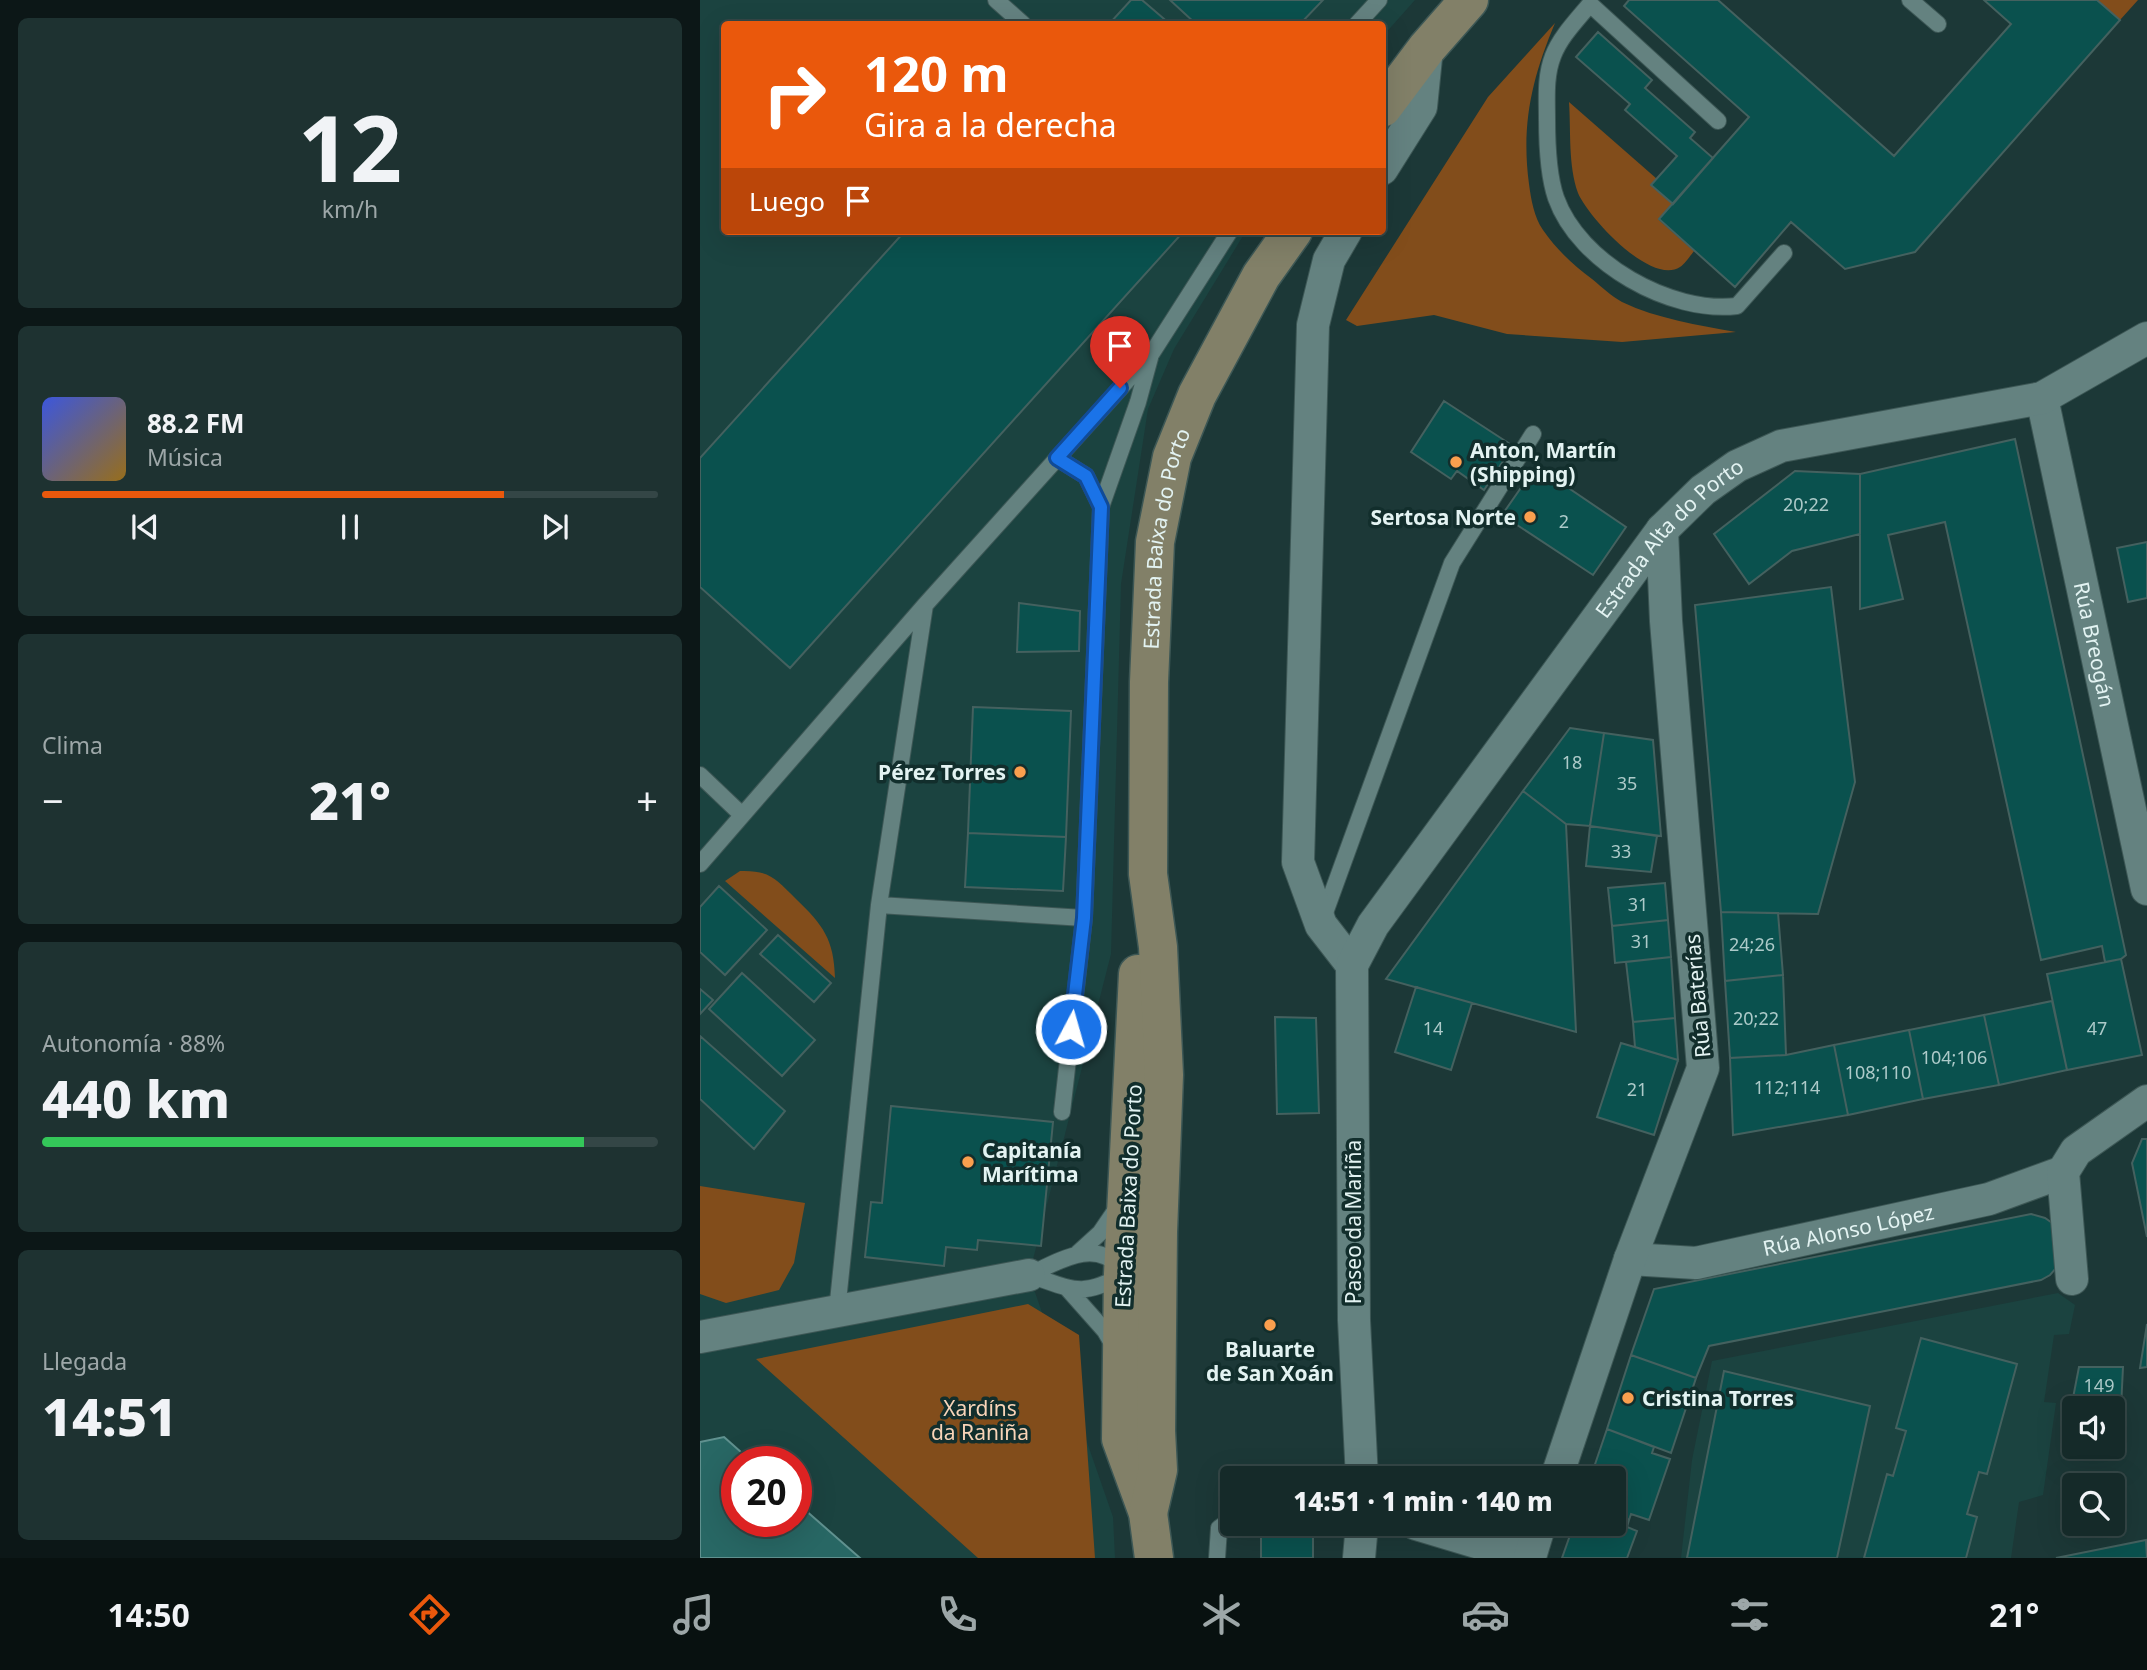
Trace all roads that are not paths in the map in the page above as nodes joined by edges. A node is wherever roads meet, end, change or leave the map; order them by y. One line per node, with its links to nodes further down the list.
1 (996, 0): 6 (lane)
2 (1379, 0): 7 (lane)
3 (1469, 0): 9 (main road)
4 (1910, 0): 8 (lane)
5 (1592, 2): 11 (lane); 16 (lane)
6 (1020, 21)
7 (1360, 21)
8 (1938, 24)
9 (1427, 48): 10 (main road); 12 (street)
10 (1386, 102)
11 (1718, 121)
12 (1386, 163)
13 (1227, 235): 18 (lane)
14 (1290, 235): 28 (main road, Estrada Baixa do Porto)
15 (1344, 235): 32 (street)
16 (1784, 253)
17 (2147, 338): 19 (street, Estrada Alta do Porto)
18 (1152, 353): 21 (lane); 22 (lane)
19 (2042, 398): 23 (street, Estrada Alta do Porto); 29 (street, Rúa Breogán)
20 (1533, 434): 32 (lane)
21 (1057, 458): 22 (lane); 24 (lane)
22 (1101, 507): 31 (lane)
23 (1662, 530): 33 (street, Estrada Alta do Porto); 40 (street, Rúa Baterías)
24 (925, 606): 26 (lane); 30 (lane)
25 (700, 775): 26 (lane)
26 (743, 815): 27 (lane)
27 (700, 864)
28 (1148, 874): 34 (main road, Estrada Baixa do Porto); 38 (main road, Estrada Baixa do Porto)
29 (2147, 889)
30 (878, 905): 31 (lane); 45 (lane)
31 (1084, 918): 36 (lane)
32 (1321, 925): 33 (street)
33 (1352, 965): 49 (street, Paseo da Mariña)
34 (1164, 1092): 41 (lane); 51 (main road, Estrada Baixa do Porto)
35 (2147, 1101): 37 (street)
36 (1062, 1112)
37 (2063, 1172): 40 (street, Rúa Alonso López); 43 (street)
38 (1127, 1191): 39 (lane); 41 (main road, Estrada Baixa do Porto)
39 (1078, 1253): 41 (lane); 42 (lane)
40 (1630, 1259): 50 (street, Rúa Baterías)
41 (1123, 1274): 44 (lane); 47 (main road, Estrada Baixa do Porto)
42 (1029, 1275): 44 (lane); 45 (street)
43 (2072, 1279)
44 (1066, 1287): 47 (lane)
45 (837, 1311): 46 (street)
46 (700, 1337)
47 (1130, 1355): 52 (main road, Estrada Baixa do Porto)
48 (1140, 1408): 51 (lane)
49 (1361, 1466)
50 (1560, 1466)
51 (1158, 1470): 52 (main road, Estrada Baixa do Porto)
52 (1148, 1513): 58 (main road, Estrada Baixa do Porto)
53 (1220, 1527): 59 (lane)
54 (1361, 1536): 60 (street)
55 (1457, 1536): 57 (street)
56 (1536, 1536): 57 (street)
57 (1530, 1557)
58 (1154, 1558)
59 (1217, 1558)
60 (1359, 1558)

